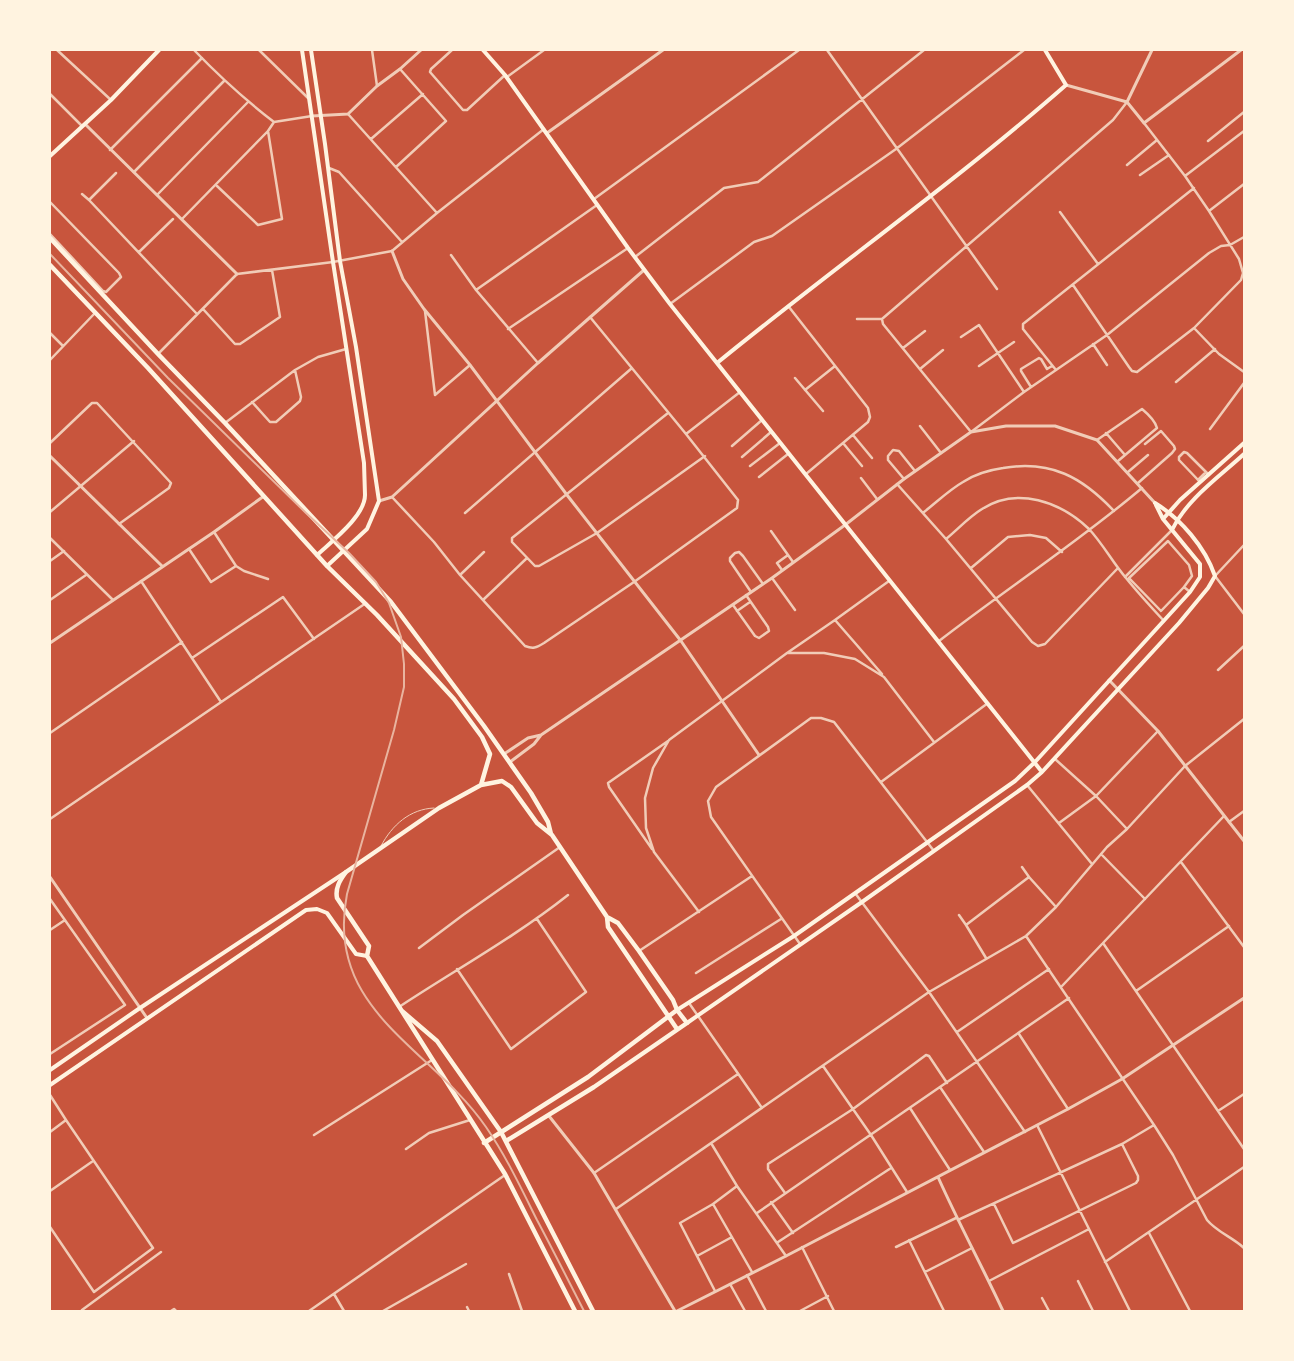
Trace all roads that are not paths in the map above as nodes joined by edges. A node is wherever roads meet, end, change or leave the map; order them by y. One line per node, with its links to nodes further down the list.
1 (57, 50): 30 (street)
2 (159, 50): 30 (main road)
3 (194, 50): 21 (street)
4 (259, 50): 29 (street)
5 (302, 50): 29 (main road)
6 (311, 50): 37 (main road)
7 (372, 50): 26 (street)
8 (421, 50): 22 (street)
9 (452, 50): 23 (street)
10 (483, 50): 23 (main road)
11 (544, 50): 23 (street)
12 (663, 50): 44 (street)
13 (799, 50): 66 (street)
14 (827, 50): 31 (street)
15 (924, 50): 31 (street)
16 (1024, 50): 48 (street)
17 (1044, 50): 25 (main road)
18 (1152, 50): 33 (street)
19 (1241, 50): 20 (street); 39 (street)
20 (1244, 53)
21 (202, 58): 24 (street); 49 (street)
22 (400, 69): 26 (street); 28 (street)
23 (506, 76): 41 (main road)
24 (224, 81): 32 (street); 55 (street)
25 (1066, 85): 33 (street); 64 (main road)
26 (377, 86): 35 (street)
27 (50, 94): 40 (street)
28 (423, 94): 45 (street); 53 (street)
29 (309, 99): 36 (main road)
30 (110, 100): 40 (main road)
31 (862, 100): 48 (street); 84 (street)
32 (248, 102): 38 (street); 63 (street)
33 (1127, 102): 39 (street); 79 (street)
34 (1244, 112): 47 (street)
35 (348, 114): 37 (street); 45 (street)
36 (312, 116): 37 (street); 38 (street); 86 (main road)
37 (321, 116): 54 (main road)
38 (274, 122): 42 (street)
39 (1144, 122): 46 (street)
40 (83, 125): 49 (street); 50 (main road)
41 (544, 129): 44 (main road); 71 (street)
42 (268, 131): 60 (street); 60 (street)
43 (1244, 131): 58 (street)
44 (547, 134): 66 (main road)
45 (371, 140): 53 (street)
46 (1157, 140): 51 (street); 52 (street)
47 (1208, 141)
48 (896, 148): 64 (street); 96 (street)
49 (110, 150): 55 (street)
50 (50, 156)
51 (1169, 156): 57 (street); 58 (street)
52 (1126, 165)
53 (396, 167): 71 (street)
54 (328, 168): 77 (street); 85 (main road)
55 (134, 172): 63 (street)
56 (116, 173): 65 (street)
57 (1140, 175)
58 (1185, 176): 61 (street)
59 (1244, 184): 69 (street)
60 (217, 186): 72 (street)
61 (1194, 188): 69 (street); 87 (street)
62 (82, 194): 65 (street)
63 (157, 195): 72 (street)
64 (931, 197): 79 (street); 97 (main road)
65 (89, 200): 82 (street)
66 (594, 200): 68 (main road)
67 (50, 202): 92 (street)
68 (597, 205): 80 (main road); 95 (street)
69 (1209, 211): 78 (street)
70 (1060, 212): 87 (street)
71 (437, 213): 77 (street)
72 (182, 219): 91 (street)
73 (173, 220): 82 (street)
74 (50, 234): 92 (street)
75 (1244, 237): 78 (street)
76 (50, 238): 92 (main road)
77 (402, 242): 81 (street)
78 (1230, 245): 105 (street); 109 (street)
79 (967, 246): 94 (street); 104 (street)
80 (628, 248): 84 (main road); 106 (street)
81 (392, 251): 85 (street); 99 (street)
82 (139, 252): 101 (street)
83 (451, 255): 95 (street)
84 (635, 257): 90 (main road)
85 (340, 260): 86 (street); 190 (main road)
86 (332, 262): 89 (street); 115 (main road)
87 (1098, 264): 93 (street)
88 (50, 265): 100 (main road)
89 (272, 270): 91 (street); 98 (street)
90 (644, 270): 96 (main road); 102 (street)
91 (237, 274): 98 (street)
92 (91, 280): 119 (main road)
93 (1073, 285): 109 (street); 127 (street)
94 (997, 289)
95 (476, 290): 106 (street)
96 (670, 304): 122 (main road)
97 (788, 306): 122 (main road); 125 (street)
98 (204, 309): 101 (street)
99 (424, 309): 123 (street); 123 (street)
100 (95, 313): 113 (street); 187 (main road)
101 (197, 314): 119 (street)
102 (590, 317): 121 (street); 128 (street)
103 (857, 319): 104 (street)
104 (882, 319): 114 (street)
105 (1194, 328): 109 (street); 116 (street)
106 (508, 329): 121 (street)
107 (925, 331): 114 (street)
108 (50, 333): 113 (street)
109 (1107, 335): 112 (street)
110 (961, 337): 118 (street)
111 (1014, 342): 118 (street)
112 (1093, 344): 124 (street); 131 (street)
113 (63, 346): 120 (street)
114 (903, 348): 129 (street)
115 (346, 349): 130 (street); 208 (main road)
116 (1215, 349): 132 (street); 134 (street)
117 (944, 350): 129 (street)
118 (998, 353): 126 (street); 139 (street)
119 (158, 354): 145 (main road)
120 (50, 360)
121 (538, 363): 140 (street)
122 (717, 363): 138 (main road)
123 (470, 365): 140 (street)
124 (1107, 365)
125 (834, 366): 137 (street); 152 (street)
126 (979, 366)
127 (1052, 366): 131 (street); 136 (street)
128 (632, 368): 143 (street); 161 (street)
129 (920, 369): 149 (street)
130 (295, 370): 141 (street); 141 (street)
131 (1056, 371): 136 (street)
132 (1244, 372)
133 (795, 378): 137 (street)
134 (1176, 382)
135 (1244, 383): 147 (street)
136 (1031, 387): 139 (street)
137 (805, 390): 142 (street)
138 (740, 392): 144 (main road); 151 (street)
139 (1024, 392): 149 (street)
140 (497, 401): 161 (street); 188 (street)
141 (252, 402): 145 (street)
142 (823, 411)
143 (668, 413): 151 (street); 186 (street)
144 (762, 420): 148 (main road); 160 (street)
145 (226, 423): 208 (main road)
146 (920, 426): 162 (street)
147 (1210, 429)
148 (771, 432): 156 (main road); 169 (street)
149 (971, 432): 153 (street); 162 (street)
150 (1106, 433): 153 (street); 165 (street); 165 (street)
151 (686, 434): 168 (street)
152 (853, 435): 157 (street); 170 (street)
153 (1097, 440): 171 (street)
154 (134, 441): 155 (street); 184 (street); 199 (street)
155 (50, 443)
156 (780, 443): 163 (main road); 172 (street)
157 (843, 443): 173 (street); 177 (street)
158 (1145, 444): 182 (street)
159 (1244, 444): 176 (main road)
160 (732, 446)
161 (535, 451): 186 (street); 196 (street)
162 (941, 452): 174 (street)
163 (788, 454): 177 (main road); 178 (street)
164 (1244, 454): 198 (main road)
165 (1125, 455): 171 (street)
166 (1148, 455): 175 (street)
167 (50, 456): 184 (street)
168 (704, 456): 205 (street); 234 (street)
169 (742, 457)
170 (872, 458)
171 (1118, 461): 175 (street)
172 (750, 466)
173 (862, 466)
174 (915, 471): 180 (street); 180 (street)
175 (1128, 472): 182 (street)
176 (1207, 473): 181 (main road); 181 (street)
177 (806, 474): 200 (main road)
178 (759, 477)
179 (861, 478): 189 (street)
180 (904, 479): 183 (street)
181 (1199, 481): 195 (main road)
182 (1138, 483): 185 (street)
183 (898, 484): 189 (street); 194 (street)
184 (79, 486): 193 (street); 199 (street)
185 (1142, 488): 191 (street); 192 (street)
186 (567, 495): 205 (street); 217 (street)
187 (265, 496): 204 (street); 215 (main road)
188 (392, 497): 190 (street); 227 (street)
189 (877, 499): 200 (street)
190 (379, 501): 212 (main road)
191 (1155, 503): 195 (main road); 197 (main road)
192 (1114, 511): 194 (street); 201 (street)
193 (50, 512)
194 (924, 512): 207 (street)
195 (1169, 512): 197 (main road); 198 (main road)
196 (465, 513)
197 (1163, 519): 202 (main road)
198 (1177, 520): 202 (main road); 228 (main road)
199 (119, 524): 220 (street)
200 (845, 525): 219 (street); 233 (main road)
201 (1090, 530): 207 (street); 214 (street); 224 (street)
202 (1172, 530): 229 (street); 238 (main road)
203 (771, 531): 216 (street)
204 (214, 532): 210 (street); 221 (street)
205 (597, 533): 217 (street); 234 (street)
206 (50, 538): 211 (street)
207 (946, 539): 223 (street)
208 (333, 540): 212 (main road); 215 (main road)
209 (1244, 545): 228 (street)
210 (189, 549): 220 (street); 221 (street)
211 (64, 551): 218 (street); 226 (street)
212 (342, 551): 222 (main road); 273 (main road)
213 (484, 552): 227 (street)
214 (1062, 552): 223 (street); 240 (street)
215 (317, 555): 222 (main road)
216 (788, 555): 219 (street); 225 (street)
217 (527, 558): 243 (street)
218 (50, 561)
219 (793, 562): 225 (street)
220 (162, 566): 232 (street)
221 (236, 566): 231 (street)
222 (327, 566): 245 (main road)
223 (971, 568): 240 (street)
224 (1118, 568): 229 (street); 240 (street)
225 (782, 570): 230 (street)
226 (86, 575): 241 (street); 242 (street)
227 (460, 575): 243 (street)
228 (1215, 576): 249 (street); 263 (main road)
229 (1125, 577): 251 (street)
230 (772, 578): 235 (street); 247 (street)
231 (268, 579)
232 (141, 581): 242 (street); 255 (street)
233 (889, 581): 250 (street); 254 (main road)
234 (634, 582): 243 (street); 253 (street)
235 (763, 584): 237 (street); 237 (street)
236 (1184, 587): 236 (street); 238 (street)
237 (751, 592): 239 (street)
238 (1190, 592): 251 (main road)
239 (746, 595): 244 (street); 246 (street)
240 (995, 598): 254 (street)
241 (50, 600)
242 (112, 600): 256 (street)
243 (483, 600)
244 (751, 602): 248 (street); 248 (street)
245 (366, 604): 252 (street); 281 (main road)
246 (733, 605): 248 (street); 253 (street)
247 (795, 610)
248 (737, 611)
249 (1244, 614)
250 (835, 620): 258 (street); 261 (street)
251 (1164, 621): 262 (main road)
252 (314, 639): 259 (street); 264 (street)
253 (681, 641): 265 (street); 270 (street)
254 (939, 641): 266 (main road)
255 (182, 642): 259 (street); 269 (street)
256 (50, 643)
257 (1244, 646): 260 (street)
258 (787, 653): 261 (street); 265 (street)
259 (192, 658): 264 (street)
260 (1218, 670)
261 (884, 677): 272 (street)
262 (1109, 680): 263 (street); 277 (main road)
263 (1119, 689): 268 (street); 275 (main road)
264 (221, 702): 287 (street)
265 (722, 703): 271 (street); 274 (street)
266 (988, 703): 272 (street); 277 (main road)
267 (1244, 719): 278 (street)
268 (1158, 731): 278 (street); 283 (street)
269 (50, 732)
270 (541, 735): 273 (street); 276 (street)
271 (669, 740): 297 (street); 297 (street)
272 (934, 742): 280 (street)
273 (504, 754): 276 (main road)
274 (759, 755): 280 (street); 303 (street)
275 (1055, 758): 279 (main road); 283 (street)
276 (510, 762): 291 (main road)
277 (1035, 762): 279 (main road); 293 (main road)
278 (1185, 766): 286 (street); 290 (street)
279 (1042, 772): 282 (main road)
280 (881, 782): 293 (street)
281 (481, 785): 284 (main road); 291 (main road)
282 (1027, 785): 289 (street); 296 (main road)
283 (1096, 796): 289 (street); 290 (street)
284 (439, 808): 295 (main road); 295 (lane)
285 (1244, 810): 288 (street)
286 (1224, 816): 288 (street); 299 (street)
287 (50, 819)
288 (1229, 822): 292 (street)
289 (1058, 823): 300 (street)
290 (1127, 829): 298 (street)
291 (552, 835): 294 (main road)
292 (1244, 841)
293 (928, 842): 296 (street); 306 (main road)
294 (560, 847): 314 (main road); 327 (street)
295 (379, 851): 302 (main road)
296 (934, 851): 310 (main road)
297 (654, 852): 312 (street)
298 (1101, 854): 300 (street); 309 (street)
299 (1180, 862): 309 (street); 319 (street)
300 (1092, 864): 311 (street)
301 (1022, 867): 304 (street)
302 (346, 872): 323 (main road); 330 (main road)
303 (752, 876): 312 (street); 315 (street)
304 (1028, 877): 311 (street); 318 (street)
305 (51, 879): 343 (street)
306 (855, 893): 310 (street); 321 (main road)
307 (568, 896): 317 (street)
308 (50, 899): 316 (street)
309 (1145, 899): 324 (street)
310 (862, 902): 325 (main road); 336 (street)
311 (1056, 907): 322 (street)
312 (698, 912): 329 (street)
313 (959, 915): 318 (street)
314 (606, 917): 329 (main road); 346 (main road)
315 (782, 919): 321 (street); 334 (street)
316 (64, 920): 320 (street); 353 (street)
317 (537, 920): 332 (street); 332 (street)
318 (966, 925): 331 (street)
319 (1229, 926): 326 (street); 337 (street)
320 (50, 930)
321 (794, 936): 325 (street); 341 (main road)
322 (1026, 936): 331 (street); 333 (street)
323 (242, 940): 328 (main road); 343 (main road)
324 (1103, 943): 335 (street); 337 (street)
325 (800, 944): 345 (main road)
326 (1244, 947)
327 (419, 948)
328 (248, 950): 330 (main road); 347 (main road)
329 (639, 950): 340 (main road)
330 (367, 956): 342 (main road)
331 (986, 958): 336 (street)
332 (457, 968): 342 (street)
333 (1049, 969): 335 (street); 350 (street)
334 (696, 973)
335 (1062, 986): 338 (street)
336 (930, 992): 350 (street); 356 (street)
337 (1136, 992): 352 (street)
338 (1069, 998): 351 (street); 360 (street)
339 (1244, 998): 352 (street)
340 (673, 1000): 341 (main road); 344 (main road)
341 (687, 1004): 344 (main road); 345 (street)
342 (398, 1007): 354 (main road); 378 (main road)
343 (140, 1008): 347 (street); 357 (main road)
344 (677, 1010): 346 (main road); 348 (main road)
345 (697, 1015): 348 (main road); 358 (street)
346 (668, 1017): 349 (main road); 359 (main road)
347 (147, 1018): 362 (main road)
348 (686, 1023): 349 (main road)
349 (677, 1029): 363 (main road)
350 (957, 1032): 355 (street)
351 (1018, 1034): 355 (street); 370 (street)
352 (1173, 1046): 360 (street); 371 (street)
353 (50, 1054)
354 (432, 1060): 374 (main road); 380 (street)
355 (978, 1062): 361 (street); 379 (street)
356 (823, 1066): 367 (street); 369 (street)
357 (50, 1070)
358 (738, 1074): 367 (street); 393 (street)
359 (588, 1078): 363 (main road); 378 (main road)
360 (1122, 1079): 370 (street); 376 (street)
361 (947, 1083): 364 (street); 369 (street)
362 (50, 1085)
363 (594, 1087): 372 (main road)
364 (940, 1087): 368 (street); 388 (street)
365 (1244, 1094): 371 (street)
366 (50, 1095): 373 (street)
367 (762, 1108): 384 (street)
368 (910, 1108): 381 (street); 392 (street)
369 (853, 1109): 381 (street); 400 (street)
370 (1068, 1109): 375 (street)
371 (1218, 1112): 387 (street)
372 (549, 1116): 382 (main road); 393 (street)
373 (66, 1120): 377 (street); 389 (street)
374 (470, 1120): 383 (main road); 386 (street)
375 (1037, 1125): 379 (street); 394 (street)
376 (1154, 1125): 385 (street); 401 (street)
377 (50, 1132)
378 (501, 1132): 382 (main road); 383 (main road)
379 (1025, 1132): 388 (street)
380 (314, 1135)
381 (871, 1135): 391 (street); 400 (street)
382 (506, 1141): 446 (main road)
383 (484, 1143): 395 (main road)
384 (711, 1143): 397 (street); 405 (street)
385 (1122, 1144): 394 (street); 406 (street)
386 (406, 1149)
387 (1244, 1149)
388 (984, 1152): 392 (street)
389 (93, 1161): 398 (street); 409 (street)
390 (1244, 1167): 401 (street)
391 (892, 1168): 399 (street); 412 (street)
392 (950, 1170): 396 (street)
393 (594, 1173): 405 (street)
394 (1060, 1173): 404 (street); 406 (street)
395 (505, 1174): 433 (street); 445 (main road)
396 (938, 1176): 399 (street); 408 (street)
397 (737, 1186): 403 (street); 407 (street)
398 (50, 1191)
399 (907, 1192): 416 (street)
400 (785, 1193): 402 (street)
401 (1196, 1200): 411 (street); 419 (street)
402 (771, 1202): 407 (street); 412 (street)
403 (713, 1204): 413 (street); 421 (street)
404 (994, 1204): 406 (street); 408 (street)
405 (616, 1209): 447 (street)
406 (1080, 1210): 410 (street)
407 (757, 1213): 415 (street)
408 (957, 1219): 414 (street); 418 (street)
409 (50, 1227)
410 (1089, 1229): 423 (street); 430 (street)
411 (1149, 1232): 423 (street); 457 (street)
412 (792, 1233): 415 (street)
413 (732, 1237): 421 (street); 425 (street)
414 (909, 1240): 417 (street); 426 (street)
415 (778, 1242): 422 (street)
416 (802, 1247): 422 (street); 434 (street)
417 (896, 1247)
418 (972, 1248): 426 (street); 430 (street)
419 (1244, 1248)
420 (161, 1252): 437 (street)
421 (697, 1256): 432 (street)
422 (786, 1256): 425 (street)
423 (1105, 1262): 456 (street)
424 (466, 1264): 442 (street)
425 (752, 1272): 428 (street)
426 (925, 1272): 452 (street)
427 (509, 1274): 444 (street)
428 (747, 1275): 431 (street); 449 (street)
429 (1078, 1280): 455 (street)
430 (989, 1281): 453 (street)
431 (730, 1284): 432 (street); 448 (street)
432 (715, 1291): 447 (street)
433 (334, 1294): 440 (street); 441 (street)
434 (828, 1296): 450 (street); 451 (street)
435 (1042, 1298): 454 (street)
436 (467, 1307): 443 (street)
437 (83, 1311)
438 (170, 1311): 439 (street)
439 (176, 1311)
440 (309, 1311)
441 (344, 1311)
442 (383, 1311)
443 (469, 1311)
444 (522, 1311)
445 (575, 1311)
446 (593, 1311)
447 (676, 1311)
448 (744, 1311)
449 (766, 1311)
450 (800, 1311)
451 (834, 1311)
452 (944, 1311)
453 (1003, 1311)
454 (1049, 1311)
455 (1093, 1311)
456 (1130, 1311)
457 (1190, 1311)

